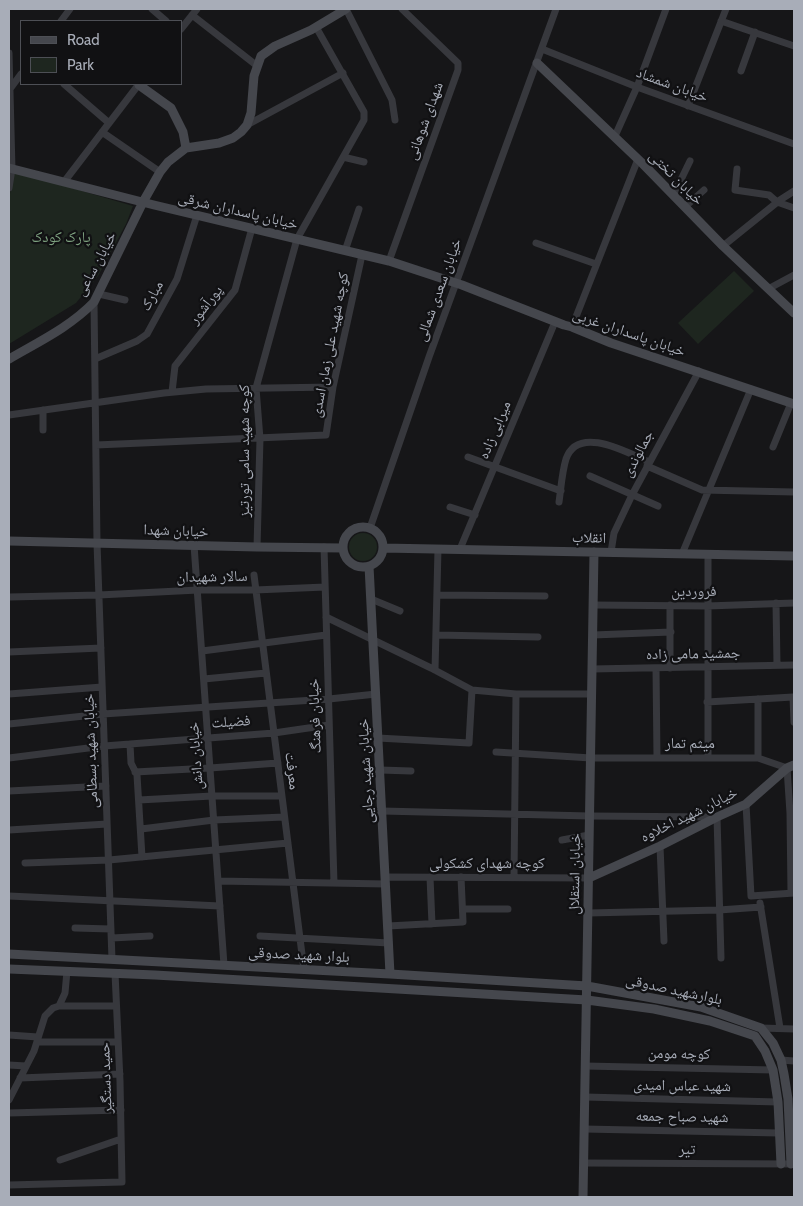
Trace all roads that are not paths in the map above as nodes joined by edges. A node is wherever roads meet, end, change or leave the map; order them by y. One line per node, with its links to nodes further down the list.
1 (70, 9): 10 (street)
2 (152, 9): 11 (street)
3 (197, 9): 9 (street)
4 (346, 9): 13 (street); 30 (street)
5 (402, 9): 61 (street, شهدای شوهانی)
6 (556, 9): 17 (street, خیابان سعدی شمالی)
7 (666, 9): 27 (street)
8 (726, 9): 12 (street)
9 (192, 15): 14 (street); 20 (street)
10 (62, 20)
11 (165, 20)
12 (721, 21): 15 (street); 29 (street)
13 (316, 27): 20 (street); 22 (street)
14 (182, 28)
15 (755, 32): 16 (street); 21 (street)
16 (794, 46)
17 (542, 49): 19 (street, خیابان سعدی شمالی); 27 (street, خیابان شمشاد)
18 (9, 53): 28 (street)
19 (537, 63): 34 (street, خیابان تختی); 64 (street, خیابان سعدی شمالی)
20 (256, 65): 32 (street)
21 (741, 71)
22 (343, 73): 32 (street); 37 (street, کوچه شهید سامی تورتیز)
23 (20, 75): 28 (street)
24 (65, 85): 31 (street)
25 (138, 85): 31 (street)
26 (140, 85): 36 (street)
27 (637, 87): 29 (street, خیابان شمشاد); 34 (street)
28 (10, 89): 41 (street)
29 (688, 106): 35 (street, خیابان شمشاد)
30 (395, 120)
31 (109, 123): 33 (street)
32 (247, 125): 36 (street)
33 (102, 132): 43 (street); 44 (street)
34 (615, 136): 38 (street, خیابان تختی)
35 (794, 144)
36 (186, 148): 43 (street, خیابان ساعی)
37 (343, 157): 40 (street); 56 (street, کوچه شهید سامی تورتیز)
38 (638, 159): 48 (street, خیابان تختی); 62 (street)
39 (690, 161): 48 (street)
40 (364, 162)
41 (10, 168): 44 (street, خیابان پاسداران شرقی); 45 (street)
42 (737, 169): 50 (street)
43 (160, 172): 49 (street, خیابان ساعی)
44 (64, 182): 49 (street, خیابان پاسداران شرقی)
45 (9, 188)
46 (704, 190): 51 (street)
47 (794, 191): 50 (street)
48 (674, 194): 51 (street, خیابان تختی)
49 (143, 202): 54 (street, خیابان پاسداران شرقی); 66 (street, خیابان ساعی)
50 (778, 202): 52 (street); 58 (street)
51 (686, 206): 58 (street, خیابان تختی)
52 (794, 208)
53 (359, 209): 59 (street)
54 (197, 215): 55 (street, خیابان پاسداران شرقی); 73 (street, مبارک)
55 (252, 228): 56 (street, خیابان پاسداران شرقی); 78 (street, پورآشور)
56 (297, 239): 59 (street, خیابان پاسداران شرقی); 76 (street, کوچه شهید سامی تورتیز)
57 (536, 243): 62 (street)
58 (723, 246): 65 (street, خیابان تختی)
59 (345, 251): 60 (street, خیابان پاسداران شرقی)
60 (362, 255): 61 (street, خیابان پاسداران شرقی); 75 (street, کوچه شهید علی زمان اسدی)
61 (388, 261): 64 (street, خیابان پاسداران شرقی)
62 (596, 264): 71 (street)
63 (794, 275): 65 (street)
64 (456, 283): 70 (street, خیابان پاسداران غربی); 99 (street, خیابان سعدی شمالی)
65 (768, 289): 69 (street, خیابان تختی)
66 (99, 294): 67 (street); 68 (street, خیابان ساعی)
67 (126, 300)
68 (94, 302): 72 (street, خیابان ساعی); 73 (street, خیابان شهید بسطامی)
69 (794, 313)
70 (555, 322): 71 (street, خیابان پاسداران غربی); 89 (street, میرابی زاده)
71 (572, 327): 74 (street, خیابان پاسداران غربی)
72 (9, 359)
73 (95, 359): 79 (street, خیابان شهید بسطامی)
74 (698, 371): 77 (street, خیابان پاسداران غربی); 88 (street, جمالوندی)
75 (333, 387): 76 (street); 84 (street, کوچه شهید علی زمان اسدی)
76 (256, 388): 78 (street); 84 (street, کوچه شهید سامی تورتیز)
77 (751, 389): 80 (street, خیابان پاسداران غربی); 91 (street)
78 (172, 392): 79 (street)
79 (95, 402): 81 (street); 85 (street, خیابان شهید بسطامی)
80 (793, 404): 86 (street)
81 (43, 410): 82 (street); 83 (street)
82 (9, 415)
83 (43, 430)
84 (260, 438): 85 (street); 103 (street, کوچه شهید سامی تورتیز)
85 (96, 445): 101 (street, خیابان شهید بسطامی)
86 (773, 447)
87 (468, 457): 89 (street)
88 (648, 464): 91 (street); 92 (street); 94 (street, جمالوندی)
89 (495, 466): 92 (street); 98 (street, میرابی زاده)
90 (590, 476): 94 (street)
91 (708, 489): 93 (street); 111 (street)
92 (561, 490): 95 (street)
93 (794, 492)
94 (632, 495): 97 (street); 110 (street, جمالوندی)
95 (559, 502)
96 (450, 506): 98 (street)
97 (658, 506)
98 (475, 514): 108 (street, میرابی زاده)
99 (370, 528): 105 (street); 106 (street)
100 (9, 541): 101 (street, خیابان شهدا)
101 (97, 543): 102 (street, خیابان شهدا); 120 (street, خیابان شهید بسطامی)
102 (194, 545): 103 (street, خیابان شهدا); 117 (street, خیابان دانش)
103 (257, 547): 104 (street, خیابان شهدا)
104 (324, 548): 105 (street, خیابان شهدا); 116 (street, خیابان فرهنگ)
105 (343, 548): 114 (street)
106 (383, 548): 107 (street, انقلاب); 114 (street)
107 (438, 548): 108 (street, انقلاب); 119 (street)
108 (460, 550): 109 (street, انقلاب)
109 (594, 552): 110 (street, انقلاب); 126 (street, خیابان استقلال)
110 (611, 552): 111 (street, انقلاب)
111 (682, 554): 112 (street, انقلاب)
112 (708, 554): 113 (street, انقلاب); 128 (street)
113 (794, 556)
114 (369, 566): 123 (street, خیابان شهید رجایی)
115 (254, 576): 118 (street, معرفت)
116 (325, 586): 118 (street, سالار شهیدان); 130 (street, خیابان فرهنگ)
117 (198, 590): 118 (street, سالار شهیدان); 120 (street, سالار شهیدان); 139 (street, خیابان دانش)
118 (255, 590): 137 (street, معرفت)
119 (437, 595): 121 (street); 133 (street)
120 (99, 596): 122 (street, سالار شهیدان); 138 (street, خیابان شهید بسطامی)
121 (545, 596)
122 (9, 597)
123 (370, 599): 129 (street); 136 (street, خیابان شهید رجایی)
124 (776, 603): 125 (street, فروردین); 128 (street, فروردین); 142 (street)
125 (794, 603)
126 (593, 605): 127 (street, فروردین); 134 (street, خیابان استقلال)
127 (670, 605): 128 (street, فروردین); 131 (street)
128 (707, 606): 143 (street)
129 (400, 611)
130 (326, 617): 132 (street, خیابان فرهنگ); 136 (street)
131 (671, 632): 134 (street); 145 (street)
132 (326, 635): 137 (street); 157 (street, خیابان فرهنگ)
133 (436, 635): 135 (street); 146 (street)
134 (593, 635): 147 (street, خیابان استقلال)
135 (538, 637)
136 (373, 639): 146 (street); 153 (street, خیابان شهید رجایی)
137 (262, 643): 139 (street); 148 (street, معرفت)
138 (101, 648): 140 (street); 150 (street, خیابان شهید بسطامی)
139 (202, 651): 149 (street, خیابان دانش)
140 (9, 652)
141 (794, 665): 142 (street, جمشید مامی زاده)
142 (777, 666): 143 (street, جمشید مامی زاده)
143 (707, 667): 145 (street, جمشید مامی زاده); 160 (street)
144 (656, 668): 145 (street, جمشید مامی زاده); 147 (street, جمشید مامی زاده); 175 (street)
145 (670, 668)
146 (435, 670): 151 (street)
147 (592, 670): 155 (street, خیابان استقلال)
148 (266, 673): 149 (street); 159 (street, معرفت)
149 (204, 679): 161 (street, خیابان دانش)
150 (102, 687): 152 (street); 162 (street, خیابان شهید بسطامی)
151 (472, 690): 154 (street); 168 (street)
152 (9, 694)
153 (376, 694): 157 (street); 168 (street, خیابان شهید رجایی)
154 (516, 694): 155 (street); 172 (street)
155 (592, 694): 174 (street, خیابان استقلال)
156 (793, 698): 158 (street); 163 (street)
157 (328, 699): 159 (street); 165 (street, خیابان فرهنگ)
158 (758, 699): 160 (street); 177 (street)
159 (270, 702): 161 (street); 166 (street, معرفت)
160 (708, 702): 176 (street)
161 (206, 708): 162 (street); 167 (street, خیابان دانش)
162 (103, 714): 164 (street); 170 (street, خیابان شهید بسطامی)
163 (794, 722)
164 (9, 724)
165 (329, 725): 166 (street, فضیلت); 215 (street, خیابان فرهنگ)
166 (274, 733): 167 (street, فضیلت); 178 (street, معرفت)
167 (208, 738): 169 (street, فضیلت); 180 (street, خیابان دانش)
168 (378, 738): 181 (street, خیابان شهید رجایی)
169 (130, 744): 170 (street, فضیلت); 183 (street)
170 (104, 746): 173 (street, فضیلت); 184 (street, خیابان شهید بسطامی)
171 (496, 752): 172 (street, میثم تمار)
172 (515, 753): 174 (street, میثم تمار); 192 (street)
173 (9, 758)
174 (591, 758): 175 (street, میثم تمار); 193 (street, خیابان استقلال)
175 (657, 758): 176 (street, میثم تمار)
176 (708, 758): 177 (street, میثم تمار)
177 (758, 758): 179 (street, میثم تمار)
178 (278, 763): 180 (street); 187 (street, معرفت)
179 (791, 766): 189 (street, خیابان شهید اخلاوه); 191 (street)
180 (210, 768): 183 (street); 186 (street, خیابان دانش)
181 (380, 770): 182 (street); 190 (street, خیابان شهید رجایی)
182 (411, 771)
183 (135, 772): 188 (street)
184 (106, 786): 185 (street); 197 (street, خیابان شهید بسطامی)
185 (9, 791)
186 (212, 796): 187 (street); 188 (street); 196 (street, خیابان دانش)
187 (282, 796): 194 (street, معرفت)
188 (139, 800): 198 (street)
189 (746, 804): 195 (street, خیابان شهید اخلاوه); 218 (street)
190 (382, 811): 192 (street); 213 (street, خیابان شهید رجایی)
191 (792, 813): 216 (street)
192 (515, 814): 193 (street); 210 (street)
193 (590, 816): 195 (street); 200 (street, خیابان استقلال)
194 (284, 817): 196 (street); 202 (street, معرفت)
195 (717, 817): 203 (street, خیابان شهید اخلاوه); 224 (street)
196 (214, 820): 198 (street); 204 (street, خیابان دانش)
197 (107, 824): 199 (street); 206 (street, خیابان شهید بسطامی)
198 (141, 828): 205 (street)
199 (9, 830)
200 (590, 835): 201 (street); 211 (street, خیابان استقلال)
201 (562, 840)
202 (288, 843): 204 (street); 214 (street, معرفت)
203 (660, 846): 211 (street, خیابان شهید اخلاوه); 225 (street)
204 (216, 850): 205 (street); 212 (street, خیابان دانش)
205 (142, 857): 206 (street)
206 (109, 860): 207 (street); 219 (street, خیابان شهید بسطامی)
207 (25, 863)
208 (430, 877): 209 (street, کوچه شهدای کشکولی); 213 (street, کوچه شهدای کشکولی); 227 (street)
209 (461, 877): 210 (street, کوچه شهدای کشکولی); 222 (street)
210 (514, 877): 211 (street, کوچه شهدای کشکولی)
211 (589, 878): 226 (street, خیابان استقلال)
212 (218, 881): 214 (street, کوچه شهدای کشکولی); 220 (street, خیابان دانش)
213 (386, 881): 215 (street, کوچه شهدای کشکولی); 228 (street, خیابان شهید رجایی)
214 (293, 882): 215 (street, کوچه شهدای کشکولی); 234 (street, معرفت)
215 (334, 883)
216 (793, 893): 218 (street)
217 (9, 896): 219 (street)
218 (759, 896): 221 (street)
219 (110, 900): 220 (street); 230 (street, خیابان شهید بسطامی)
220 (220, 906): 240 (street, خیابان دانش)
221 (761, 907): 224 (street); 251 (street)
222 (463, 909): 223 (street); 227 (street)
223 (508, 909)
224 (719, 910): 225 (street); 238 (street)
225 (662, 911): 226 (street); 235 (street)
226 (588, 913): 246 (street, خیابان استقلال)
227 (432, 924): 228 (street)
228 (388, 926): 236 (street, خیابان شهید رجایی)
229 (75, 928): 230 (street)
230 (111, 929): 233 (street, خیابان شهید بسطامی)
231 (150, 936): 233 (street)
232 (260, 936): 234 (street)
233 (112, 938): 239 (street, خیابان شهید بسطامی)
234 (300, 938): 236 (street); 242 (street, معرفت)
235 (664, 941)
236 (389, 943): 245 (street, خیابان شهید رجایی)
237 (9, 954): 239 (street, بلوار شهید صدوقی)
238 (721, 958)
239 (112, 959): 240 (street, بلوار شهید صدوقی)
240 (224, 965): 242 (street, بلوار شهید صدوقی)
241 (9, 969): 243 (street, بلوار شهید صدوقی)
242 (304, 970): 245 (street, بلوار شهید صدوقی)
243 (67, 971): 244 (street, بلوار شهید صدوقی); 248 (street)
244 (115, 973): 247 (street, بلوار شهید صدوقی); 249 (street, حمید دستگیر)
245 (390, 974): 246 (street, بلوار شهید صدوقی)
246 (587, 986): 247 (street, خیابان استقلال); 250 (street, بلوارشهید صدوقی)
247 (586, 1000): 254 (street, بلوارشهید صدوقی); 261 (street, خیابان استقلال)
248 (59, 1006): 249 (street); 255 (street)
249 (116, 1006): 256 (street, حمید دستگیر)
250 (761, 1028): 251 (street); 254 (street); 257 (street)
251 (780, 1028): 252 (street)
252 (794, 1029)
253 (9, 1035): 255 (street)
254 (755, 1036): 262 (street)
255 (37, 1039): 256 (street); 260 (street)
256 (118, 1042): 263 (street, حمید دستگیر)
257 (781, 1060): 258 (street); 267 (street)
258 (794, 1061)
259 (9, 1065): 260 (street)
260 (26, 1066): 264 (street)
261 (585, 1066): 262 (street, کوچه مومن); 265 (street, خیابان استقلال)
262 (773, 1070): 268 (street)
263 (120, 1074): 264 (street); 269 (street, حمید دستگیر)
264 (20, 1078): 266 (street)
265 (585, 1097): 268 (street, شهید عباس امیدی); 271 (street, خیابان استقلال)
266 (9, 1100)
267 (791, 1100): 273 (street)
268 (778, 1102): 272 (street)
269 (121, 1110): 270 (street); 274 (street, حمید دستگیر)
270 (9, 1113)
271 (584, 1129): 272 (street, شهید صباح جمعه); 276 (street, خیابان استقلال)
272 (779, 1132): 273 (street); 277 (street)
273 (789, 1133): 277 (street)
274 (121, 1139): 275 (street); 278 (street, حمید دستگیر)
275 (60, 1160)
276 (584, 1164): 277 (street, تیر); 279 (street, خیابان استقلال)
277 (789, 1164)
278 (9, 1185)
279 (583, 1197)

